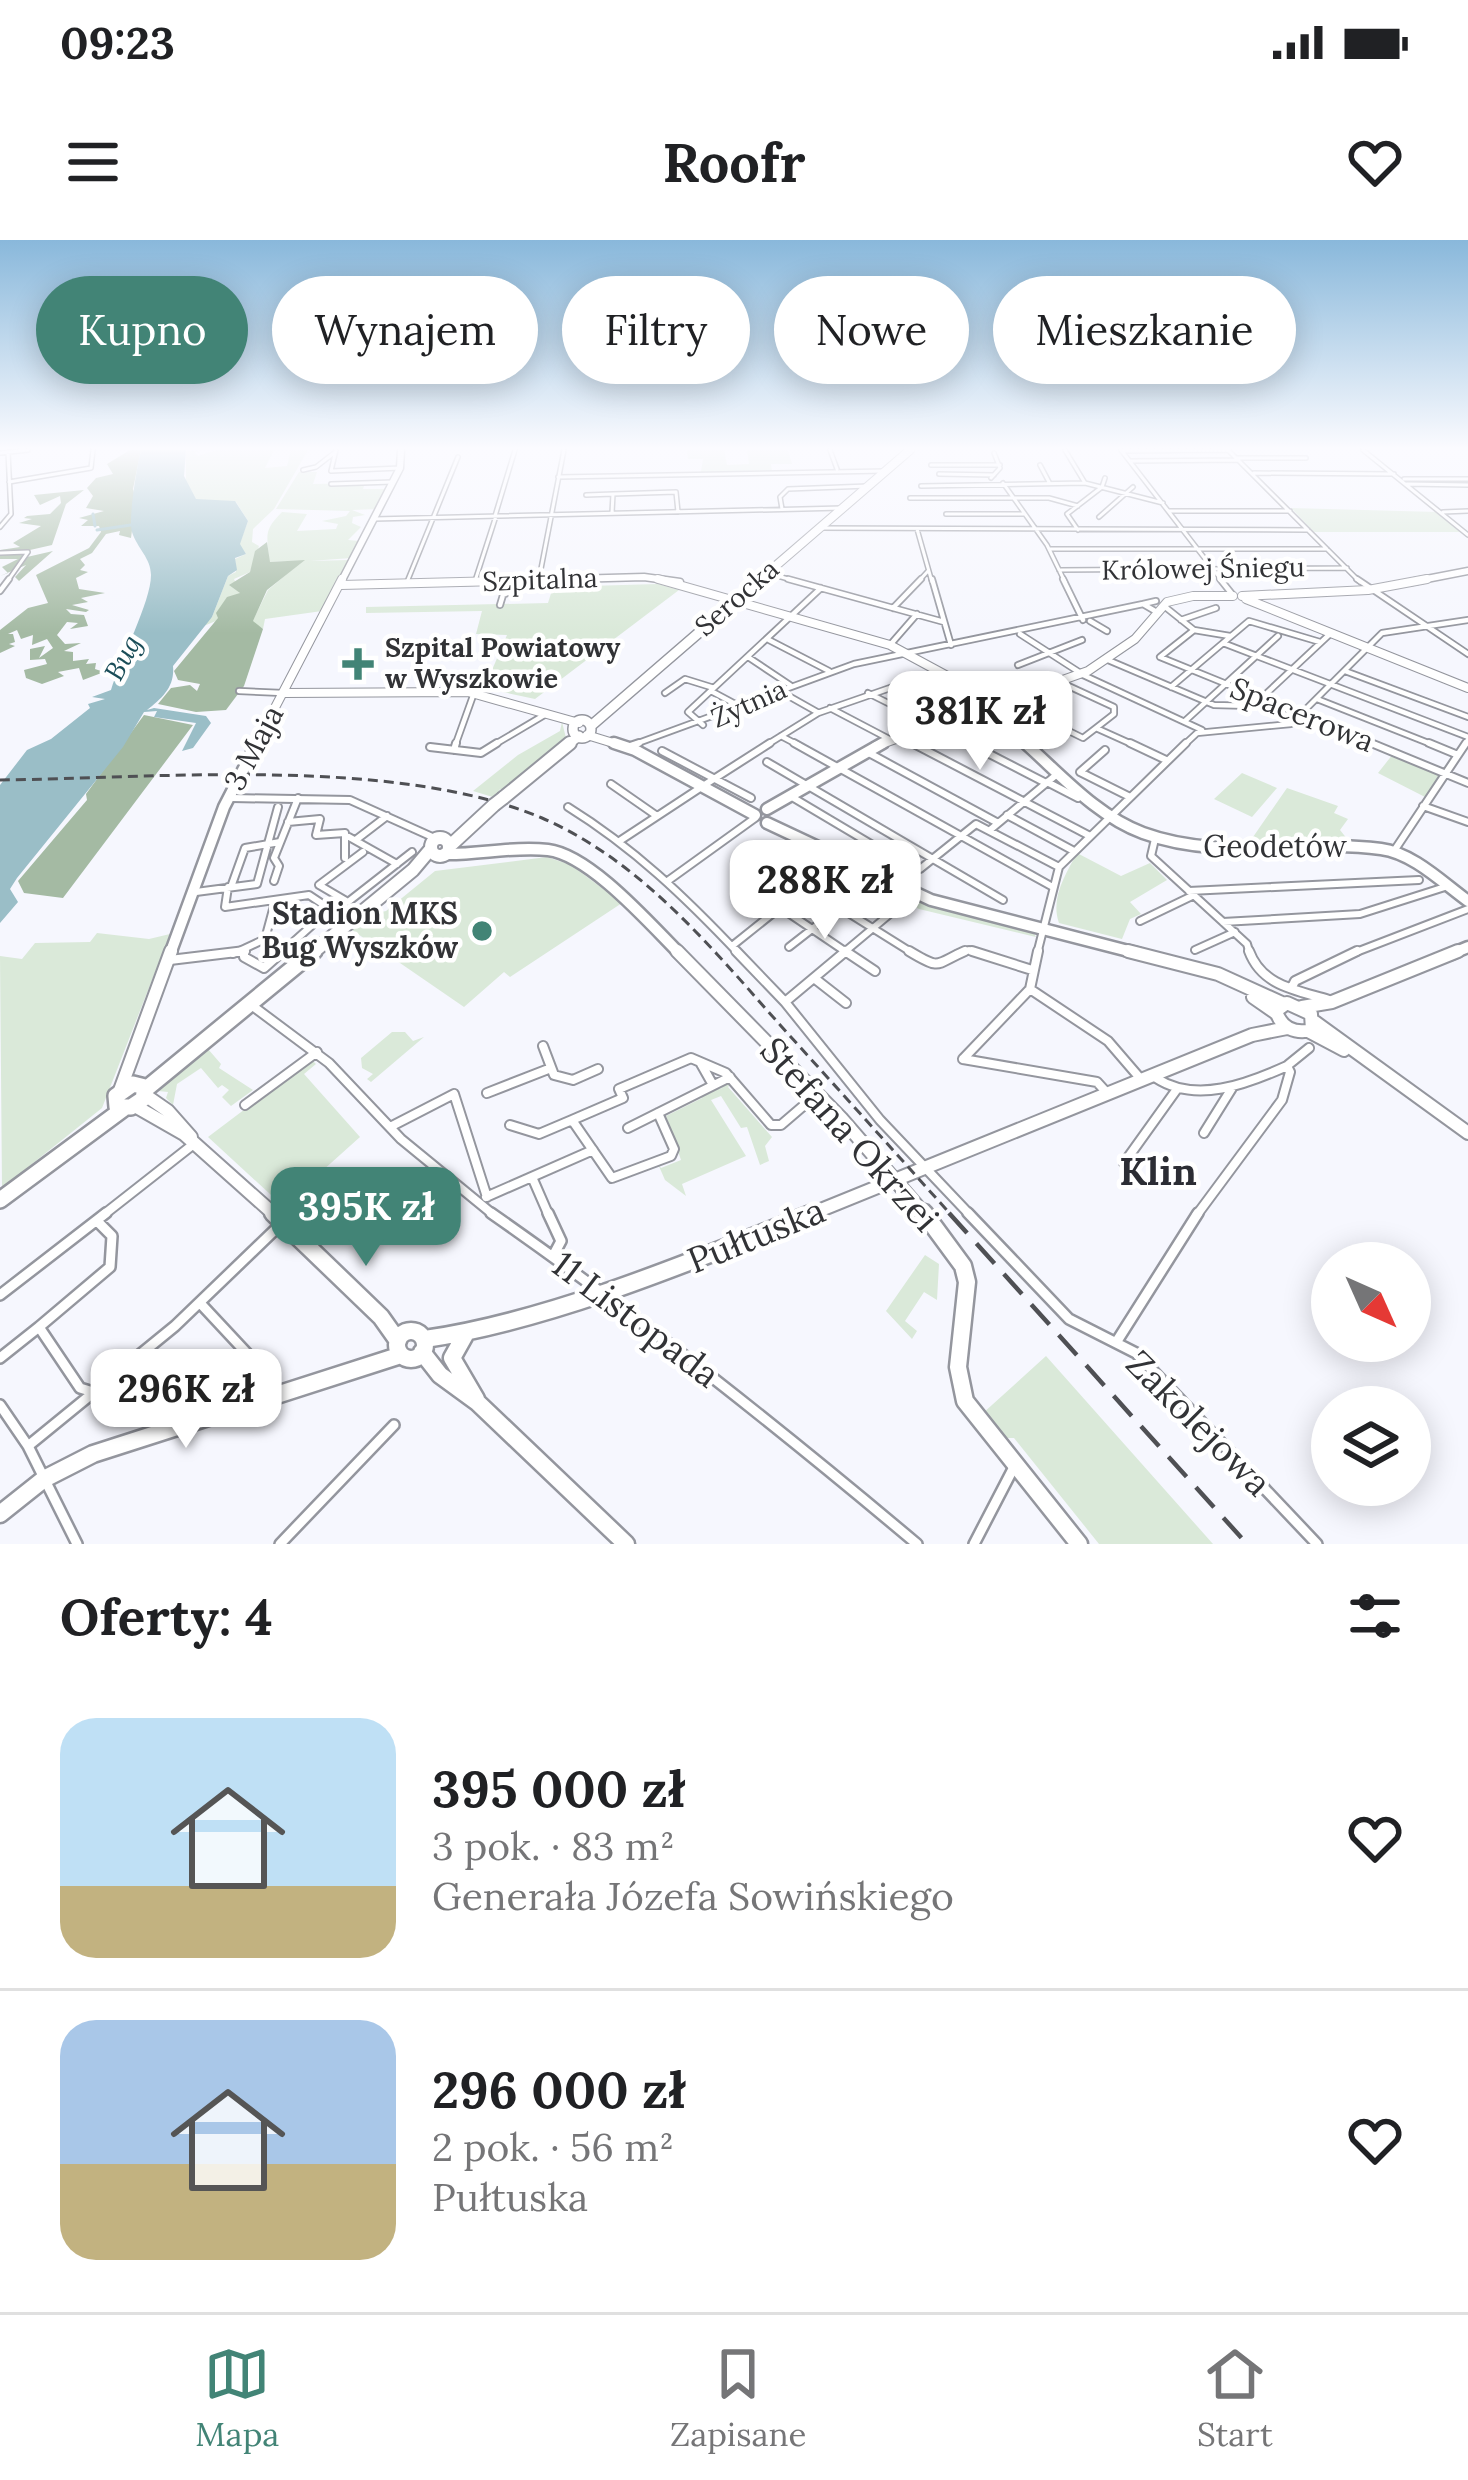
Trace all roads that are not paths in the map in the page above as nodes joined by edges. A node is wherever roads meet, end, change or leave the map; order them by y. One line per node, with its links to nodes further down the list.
1 (378, 511): 22 (street, 3 Maja)
2 (437, 511): 21 (street)
3 (497, 511): 19 (street)
4 (553, 511): 18 (street)
5 (718, 511): 12 (street)
6 (839, 511): 25 (main road, Serocka)
7 (1022, 511): 17 (street)
8 (1071, 511): 28 (street)
9 (1106, 511): 20 (street)
10 (1168, 511): 11 (street); 29 (street)
11 (1290, 511): 30 (street)
12 (678, 512): 15 (street)
13 (1439, 512): 14 (street); 23 (street)
14 (1468, 512)
15 (612, 513): 18 (street)
16 (946, 514): 17 (street)
17 (1024, 514): 27 (street)
18 (552, 515): 19 (street); 44 (street)
19 (496, 516): 21 (street); 46 (street)
20 (1099, 517)
21 (434, 518): 22 (street); 47 (street)
22 (374, 519): 48 (street, 3 Maja)
23 (1451, 521): 24 (street); 31 (street)
24 (1468, 521)
25 (819, 528): 26 (street); 41 (main road, Serocka)
26 (917, 529): 27 (street); 38 (street)
27 (1033, 529): 28 (street); 32 (street)
28 (1078, 530): 29 (street)
29 (1185, 530): 30 (street); 33 (street)
30 (1308, 530): 34 (street)
31 (1468, 534)
32 (1049, 549): 33 (street); 39 (street)
33 (1199, 549): 34 (street); 36 (street)
34 (1328, 549): 37 (street)
35 (0, 553): 42 (street)
36 (1212, 567): 37 (street, Królowej Śniegu); 39 (street, Królowej Śniegu); 52 (street)
37 (1347, 568): 50 (street)
38 (929, 570): 56 (street); 63 (street)
39 (1059, 570): 60 (street)
40 (1468, 571): 50 (street)
41 (767, 572): 49 (street); 53 (main road, Serocka)
42 (11, 576): 43 (street); 51 (street)
43 (0, 577)
44 (539, 579): 45 (street, Szpitalna); 53 (street, Szpitalna)
45 (523, 580): 46 (street, Szpitalna); 54 (street)
46 (475, 581): 47 (street, Szpitalna)
47 (407, 583): 48 (street, Szpitalna)
48 (341, 584): 101 (street, 3 Maja)
49 (821, 588): 56 (street); 59 (street)
50 (1368, 590): 52 (street); 64 (street)
51 (0, 591)
52 (1238, 597): 55 (street); 67 (street)
53 (735, 599): 59 (street, Szpitalna); 120 (main road, Serocka)
54 (500, 605)
55 (1157, 606): 60 (street, Żytnia); 61 (street, Żytnia); 83 (street)
56 (893, 608): 58 (street)
57 (1216, 608): 61 (street)
58 (917, 614): 63 (street); 75 (street)
59 (792, 615): 71 (street); 75 (street, Szpitalna)
60 (1085, 620): 66 (street); 68 (street, Żytnia)
61 (1181, 620): 65 (street, Żytnia)
62 (1468, 620): 64 (street)
63 (944, 622): 76 (street)
64 (1428, 629): 77 (street); 78 (street)
65 (1194, 630): 69 (street); 85 (street, Spacerowa)
66 (1107, 631)
67 (1330, 631): 73 (street); 77 (street)
68 (1020, 634): 76 (street, Żytnia); 80 (street)
69 (1230, 636): 73 (street); 74 (street)
70 (1279, 637): 81 (street)
71 (767, 640): 82 (street); 87 (street)
72 (1082, 640): 80 (street)
73 (1320, 642): 86 (street)
74 (1222, 643): 81 (street); 85 (street)
75 (890, 645): 79 (street, Geodetów)
76 (951, 645): 79 (street, Żytnia)
77 (1368, 647): 89 (street); 97 (street)
78 (1468, 650)
79 (904, 652): 87 (street, Żytnia); 88 (street, Geodetów)
80 (1048, 654): 84 (street); 90 (street)
81 (1257, 656): 86 (street); 93 (street)
82 (748, 657): 95 (street); 98 (street)
83 (1108, 660): 90 (street); 96 (street)
84 (1018, 665)
85 (1191, 670): 93 (street, Spacerowa); 96 (street)
86 (1292, 670): 94 (street); 105 (street)
87 (830, 671): 95 (street, Żytnia)
88 (940, 671): 91 (street); 111 (street, Geodetów)
89 (1345, 671): 94 (street); 116 (street)
90 (1081, 674): 92 (street); 117 (street)
91 (922, 676): 104 (street); 114 (street)
92 (1063, 682): 107 (street); 121 (street)
93 (1226, 684): 105 (street, Spacerowa); 108 (street)
94 (1331, 685): 106 (street); 126 (street)
95 (790, 686): 99 (street, Żytnia)
96 (1171, 687): 108 (street)
97 (1468, 688)
98 (712, 690): 103 (street); 109 (street); 118 (street)
99 (778, 690): 109 (street, Żytnia); 113 (street)
100 (239, 691): 101 (street)
101 (283, 693): 102 (street); 146 (street, 3 Maja)
102 (474, 693): 112 (street); 129 (street)
103 (665, 693)
104 (868, 693): 110 (street); 119 (street)
105 (1262, 698): 108 (street); 115 (street, Spacerowa)
106 (1317, 699): 115 (street); 133 (street)
107 (1008, 701): 111 (street); 121 (street)
108 (1206, 701): 117 (street)
109 (739, 706): 118 (street, Żytnia)
110 (830, 708): 113 (street); 124 (street)
111 (988, 708): 114 (street); 125 (street, Geodetów)
112 (549, 712): 120 (street); 129 (street)
113 (818, 713): 123 (street)
114 (966, 715): 119 (street); 125 (street)
115 (1302, 715): 122 (street); 138 (street, Spacerowa)
116 (1468, 717)
117 (1185, 721): 122 (street)
118 (703, 725): 127 (street, Żytnia)
119 (933, 726): 124 (street); 141 (street)
120 (580, 728): 127 (street); 171 (main road, Serocka)
121 (1096, 728): 134 (street)
122 (1202, 730): 134 (street)
123 (781, 736): 136 (street); 139 (street)
124 (896, 739): 131 (street); 150 (street)
125 (1022, 739): 137 (street, Geodetów)
126 (1468, 740): 133 (street)
127 (626, 746): 139 (street)
128 (430, 747): 129 (street)
129 (454, 750)
130 (662, 751): 139 (street)
131 (866, 751): 136 (street); 161 (street)
132 (1106, 751): 144 (street)
133 (1458, 754): 138 (street)
134 (1166, 760): 144 (street)
135 (767, 761): 143 (street)
136 (836, 767): 143 (street); 164 (street)
137 (1060, 774): 141 (street); 155 (street, Geodetów)
138 (1445, 774): 140 (street, Spacerowa); 151 (street)
139 (708, 782): 148 (street); 157 (street); 158 (street)
140 (1468, 782)
141 (1046, 783): 149 (street); 150 (street)
142 (610, 784): 157 (street)
143 (808, 786): 145 (street); 177 (street)
144 (1128, 796): 155 (street)
145 (792, 797): 158 (street); 177 (street)
146 (228, 798): 147 (street); 191 (street, 3 Maja)
147 (298, 798): 156 (street); 159 (street)
148 (751, 798)
149 (1078, 798)
150 (1023, 802): 154 (street); 163 (street)
151 (1423, 806): 160 (street); 175 (street)
152 (278, 807): 170 (street)
153 (568, 807): 168 (street, Zakolejowa)
154 (1007, 815): 161 (street); 172 (street)
155 (1108, 815): 163 (street); 166 (street, Geodetów)
156 (387, 816): 167 (street); 171 (street)
157 (658, 816): 168 (street)
158 (763, 817): 182 (street); 202 (street)
159 (288, 822): 165 (street); 169 (street)
160 (1468, 822)
161 (998, 823): 162 (street)
162 (990, 830): 164 (street); 180 (street)
163 (1088, 835): 172 (street)
164 (961, 836): 177 (street); 187 (street)
165 (347, 837): 167 (street); 176 (street)
166 (1155, 838): 175 (street, Geodetów); 192 (street)
167 (357, 839): 178 (street)
168 (621, 840): 182 (street, Zakolejowa)
169 (280, 842): 170 (street); 185 (street)
170 (268, 845): 189 (street); 189 (street)
171 (441, 847): 186 (main road, Serocka); 239 (street, Stefana Okrzei)
172 (1072, 850): 180 (street)
173 (363, 852): 181 (street)
174 (412, 852): 178 (street)
175 (1394, 852): 188 (street, Geodetów)
176 (345, 858)
177 (933, 859): 194 (street)
178 (397, 864): 181 (street)
179 (832, 866): 190 (street)
180 (1059, 867): 187 (street)
181 (378, 879): 186 (street)
182 (669, 880): 206 (street, Zakolejowa)
183 (1403, 880): 184 (street); 192 (street); 193 (street)
184 (1419, 880)
185 (274, 881)
186 (392, 886): 220 (main road, Serocka)
187 (1051, 886): 202 (street)
188 (1448, 886): 193 (street); 196 (street, Geodetów)
189 (229, 887): 191 (street); 195 (street)
190 (807, 887): 197 (street); 198 (street)
191 (192, 893): 212 (street, 3 Maja)
192 (1190, 894): 200 (street); 201 (street)
193 (1416, 896): 201 (street)
194 (1003, 900)
195 (275, 901): 209 (street); 209 (street)
196 (1468, 905): 216 (street)
197 (781, 908): 203 (street); 206 (street)
198 (839, 908): 203 (street); 204 (street)
199 (891, 913): 204 (street)
200 (1140, 921)
201 (1223, 922): 205 (street)
202 (1041, 928): 214 (street); 222 (street)
203 (812, 929): 207 (street); 211 (street)
204 (872, 929): 211 (street); 214 (street)
205 (1235, 932): 210 (street); 216 (street)
206 (732, 946): 218 (street, Zakolejowa)
207 (789, 947)
208 (1468, 947): 219 (street)
209 (244, 950): 212 (street)
210 (1195, 950)
211 (846, 952): 213 (street); 215 (street)
212 (167, 960): 238 (street, 3 Maja)
213 (875, 970)
214 (1032, 970): 217 (street)
215 (814, 978): 218 (street); 221 (street)
216 (1292, 987): 219 (street)
217 (1030, 989): 232 (street); 237 (street)
218 (785, 1002): 251 (street, Zakolejowa)
219 (1332, 1002): 223 (street)
220 (248, 1003): 226 (street, 11 Listopada); 238 (main road, Serocka)
221 (846, 1003)
222 (1281, 1016): 223 (street); 223 (street); 232 (street, Pułtuska)
223 (1310, 1019): 247 (street)
224 (543, 1046): 229 (street)
225 (1309, 1048): 228 (street)
226 (317, 1052): 240 (street); 244 (street, 11 Listopada)
227 (698, 1059): 231 (street); 233 (street); 242 (street)
228 (1287, 1066): 234 (street); 265 (street)
229 (551, 1068): 230 (street); 236 (street)
230 (598, 1069)
231 (730, 1077): 233 (street); 239 (street)
232 (1148, 1077): 235 (street); 237 (street, Pułtuska)
233 (713, 1085): 241 (street)
234 (1232, 1088): 235 (street); 246 (street)
235 (1177, 1089): 250 (street)
236 (487, 1093)
237 (1108, 1094): 251 (street, Pułtuska)
238 (132, 1095): 248 (street); 255 (main road, Serocka)
239 (816, 1096): 253 (street, Stefana Okrzei)
240 (244, 1105)
241 (658, 1113): 245 (street); 249 (street)
242 (572, 1120): 243 (street); 249 (street)
243 (510, 1125)
244 (389, 1128): 254 (street); 256 (street, 11 Listopada)
245 (628, 1128)
246 (1204, 1132)
247 (1468, 1132)
248 (195, 1144): 257 (street); 258 (street)
249 (593, 1150): 252 (street)
250 (1124, 1163)
251 (927, 1168): 253 (street, Pułtuska); 265 (street, Zakolejowa)
252 (532, 1177): 254 (street); 259 (street)
253 (893, 1180): 260 (street, Pułtuska); 274 (street, Stefana Okrzei)
254 (487, 1197): 256 (street)
255 (0, 1201)
256 (476, 1204): 259 (street, 11 Listopada)
257 (97, 1220): 261 (street); 263 (street)
258 (281, 1224): 262 (street); 266 (street)
259 (553, 1256): 260 (street, 11 Listopada)
260 (604, 1291): 264 (street, Pułtuska); 280 (street, 11 Listopada)
261 (0, 1294)
262 (200, 1303): 268 (street); 269 (street)
263 (39, 1327): 267 (street); 268 (street)
264 (466, 1333): 266 (street, Pułtuska); 270 (street)
265 (1117, 1341): 283 (street, Zakolejowa)
266 (410, 1347): 269 (street, Pułtuska); 270 (street)
267 (0, 1358)
268 (93, 1392): 273 (street)
269 (258, 1400): 275 (street, Pułtuska)
270 (477, 1402): 279 (street)
271 (0, 1405): 273 (street)
272 (394, 1425): 278 (street)
273 (28, 1446): 275 (street)
274 (1015, 1465): 281 (street); 282 (street, Stefana Okrzei)
275 (44, 1479): 276 (street, Pułtuska); 277 (street)
276 (0, 1514)
277 (77, 1544)
278 (280, 1544)
279 (626, 1544)
280 (917, 1544)
281 (974, 1544)
282 (1079, 1544)
283 (1317, 1544)

